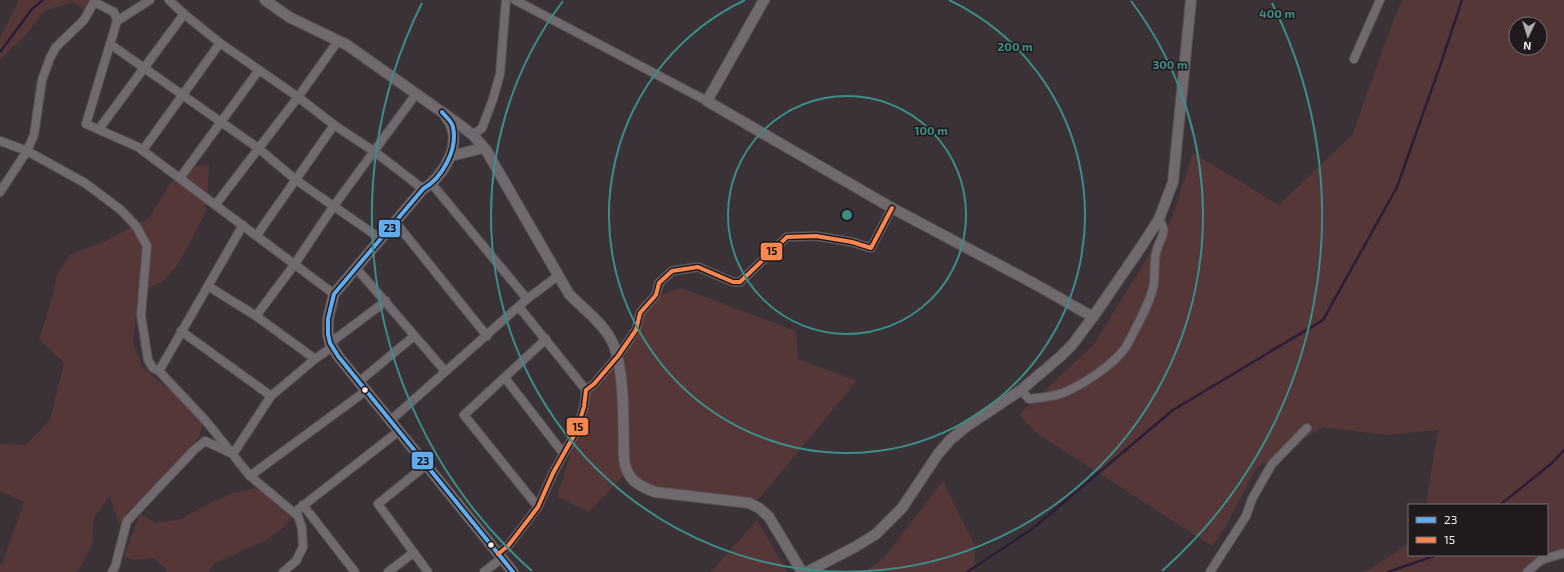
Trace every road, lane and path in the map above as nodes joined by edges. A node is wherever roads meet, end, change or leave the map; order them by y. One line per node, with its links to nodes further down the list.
1 (150, 0): 11 (street)
2 (169, 0): 10 (street)
3 (265, 0): 12 (street)
4 (506, 0): 26 (street)
5 (515, 0): 21 (street)
6 (764, 0): 21 (street)
7 (1191, 0): 42 (street)
8 (1380, 0): 15 (street)
9 (94, 1): 11 (street); 31 (street)
10 (184, 14): 13 (street); 16 (street)
11 (117, 21): 14 (street)
12 (338, 41): 19 (street); 20 (street)
13 (220, 43): 17 (street); 18 (street)
14 (110, 44): 16 (street); 25 (street)
15 (1354, 59)
16 (143, 68): 18 (street); 25 (street)
17 (259, 70): 20 (street); 23 (street)
18 (182, 94): 23 (street); 30 (street)
19 (416, 94): 22 (street); 32 (street)
20 (298, 97): 24 (street); 28 (street)
21 (707, 101): 41 (street)
22 (442, 112): 26 (street); 33 (street)
23 (221, 122): 28 (street); 34 (street)
24 (334, 125): 32 (street); 35 (street)
25 (99, 129): 30 (street)
26 (473, 135): 29 (street)
27 (0, 141): 31 (street)
28 (258, 148): 35 (street); 39 (street)
29 (483, 148): 33 (street); 49 (street)
30 (143, 150): 34 (street)
31 (27, 151): 38 (street); 64 (street)
32 (375, 152): 37 (street); 40 (street)
33 (451, 156): 36 (street)
34 (180, 178): 39 (street)
35 (296, 180): 40 (street); 45 (street)
36 (432, 184): 37 (street); 52 (street)
37 (423, 189): 43 (street)
38 (0, 192)
39 (216, 204): 44 (street)
40 (333, 207): 46 (street); 47 (street)
41 (892, 208): 56 (street); 62 (street)
42 (1158, 219): 56 (street); 70 (street)
43 (396, 223): 46 (street); 59 (street)
44 (244, 225): 45 (street); 50 (street)
45 (257, 235): 47 (street)
46 (381, 240): 48 (street)
47 (294, 265): 51 (street); 55 (street)
48 (357, 269): 51 (street); 53 (street)
49 (559, 275): 52 (street); 62 (street)
50 (208, 286): 55 (street); 57 (street)
51 (334, 294): 61 (street)
52 (527, 300): 54 (street)
53 (386, 301): 58 (street); 61 (street)
54 (519, 307): 59 (street); 60 (street)
55 (256, 316): 63 (street)
56 (1093, 317): 70 (street)
57 (181, 331): 64 (street); 71 (street)
58 (414, 336): 65 (street); 67 (street)
59 (487, 336): 65 (street)
60 (546, 339): 66 (street); 69 (street)
61 (331, 345): 63 (street); 67 (street)
62 (618, 356): 69 (street); 92 (street)
63 (315, 359): 71 (street)
64 (159, 371): 76 (street)
65 (445, 371): 72 (street)
66 (505, 378): 75 (street); 80 (street)
67 (360, 381): 68 (street)
68 (367, 390): 72 (street); 78 (street)
69 (586, 390): 75 (street)
70 (1021, 390): 93 (street)
71 (271, 396): 76 (street)
72 (391, 420): 74 (street)
73 (1307, 428): 94 (street)
74 (399, 431): 77 (street); 79 (street)
75 (563, 453): 80 (street)
76 (233, 454): 78 (street); 85 (street)
77 (426, 465): 82 (street); 84 (street)
78 (250, 476): 81 (street)
79 (303, 506): 81 (street); 87 (street)
80 (538, 508): 84 (street)
81 (295, 512): 86 (street)
82 (413, 553): 88 (street); 89 (street)
83 (1564, 553): 95 (street)
84 (500, 556): 90 (street); 91 (street)
85 (112, 572)
86 (282, 572)
87 (355, 572)
88 (388, 572)
89 (428, 572)
90 (484, 572)
91 (512, 572)
92 (802, 572)
93 (807, 572)
94 (1210, 572)
95 (1527, 572)

